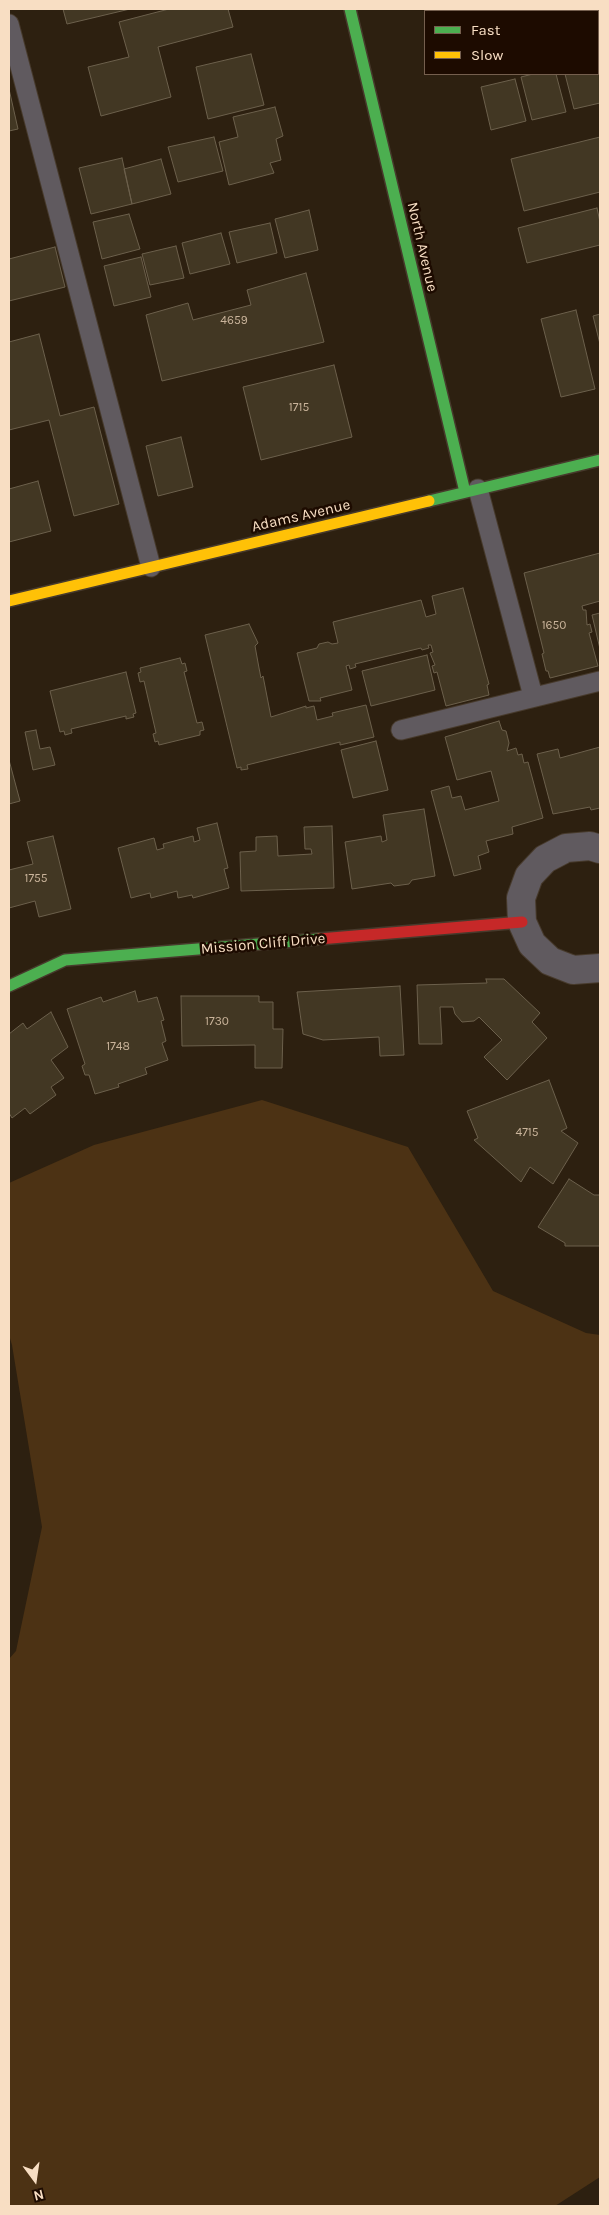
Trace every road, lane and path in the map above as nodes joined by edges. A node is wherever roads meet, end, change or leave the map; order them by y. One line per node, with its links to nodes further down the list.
1 (350, 9): 4 (street, North Avenue)
2 (9, 24): 5 (lane)
3 (600, 460): 4 (street, Adams Avenue)
4 (471, 490): 5 (street, Adams Avenue); 8 (lane)
5 (151, 567): 6 (street, Adams Avenue)
6 (9, 601)
7 (600, 681): 8 (lane)
8 (533, 696): 9 (lane)
9 (401, 730)
10 (600, 849): 11 (street)
11 (522, 922): 12 (street); 13 (street, Mission Cliff Drive)
12 (599, 972)
13 (9, 986)

